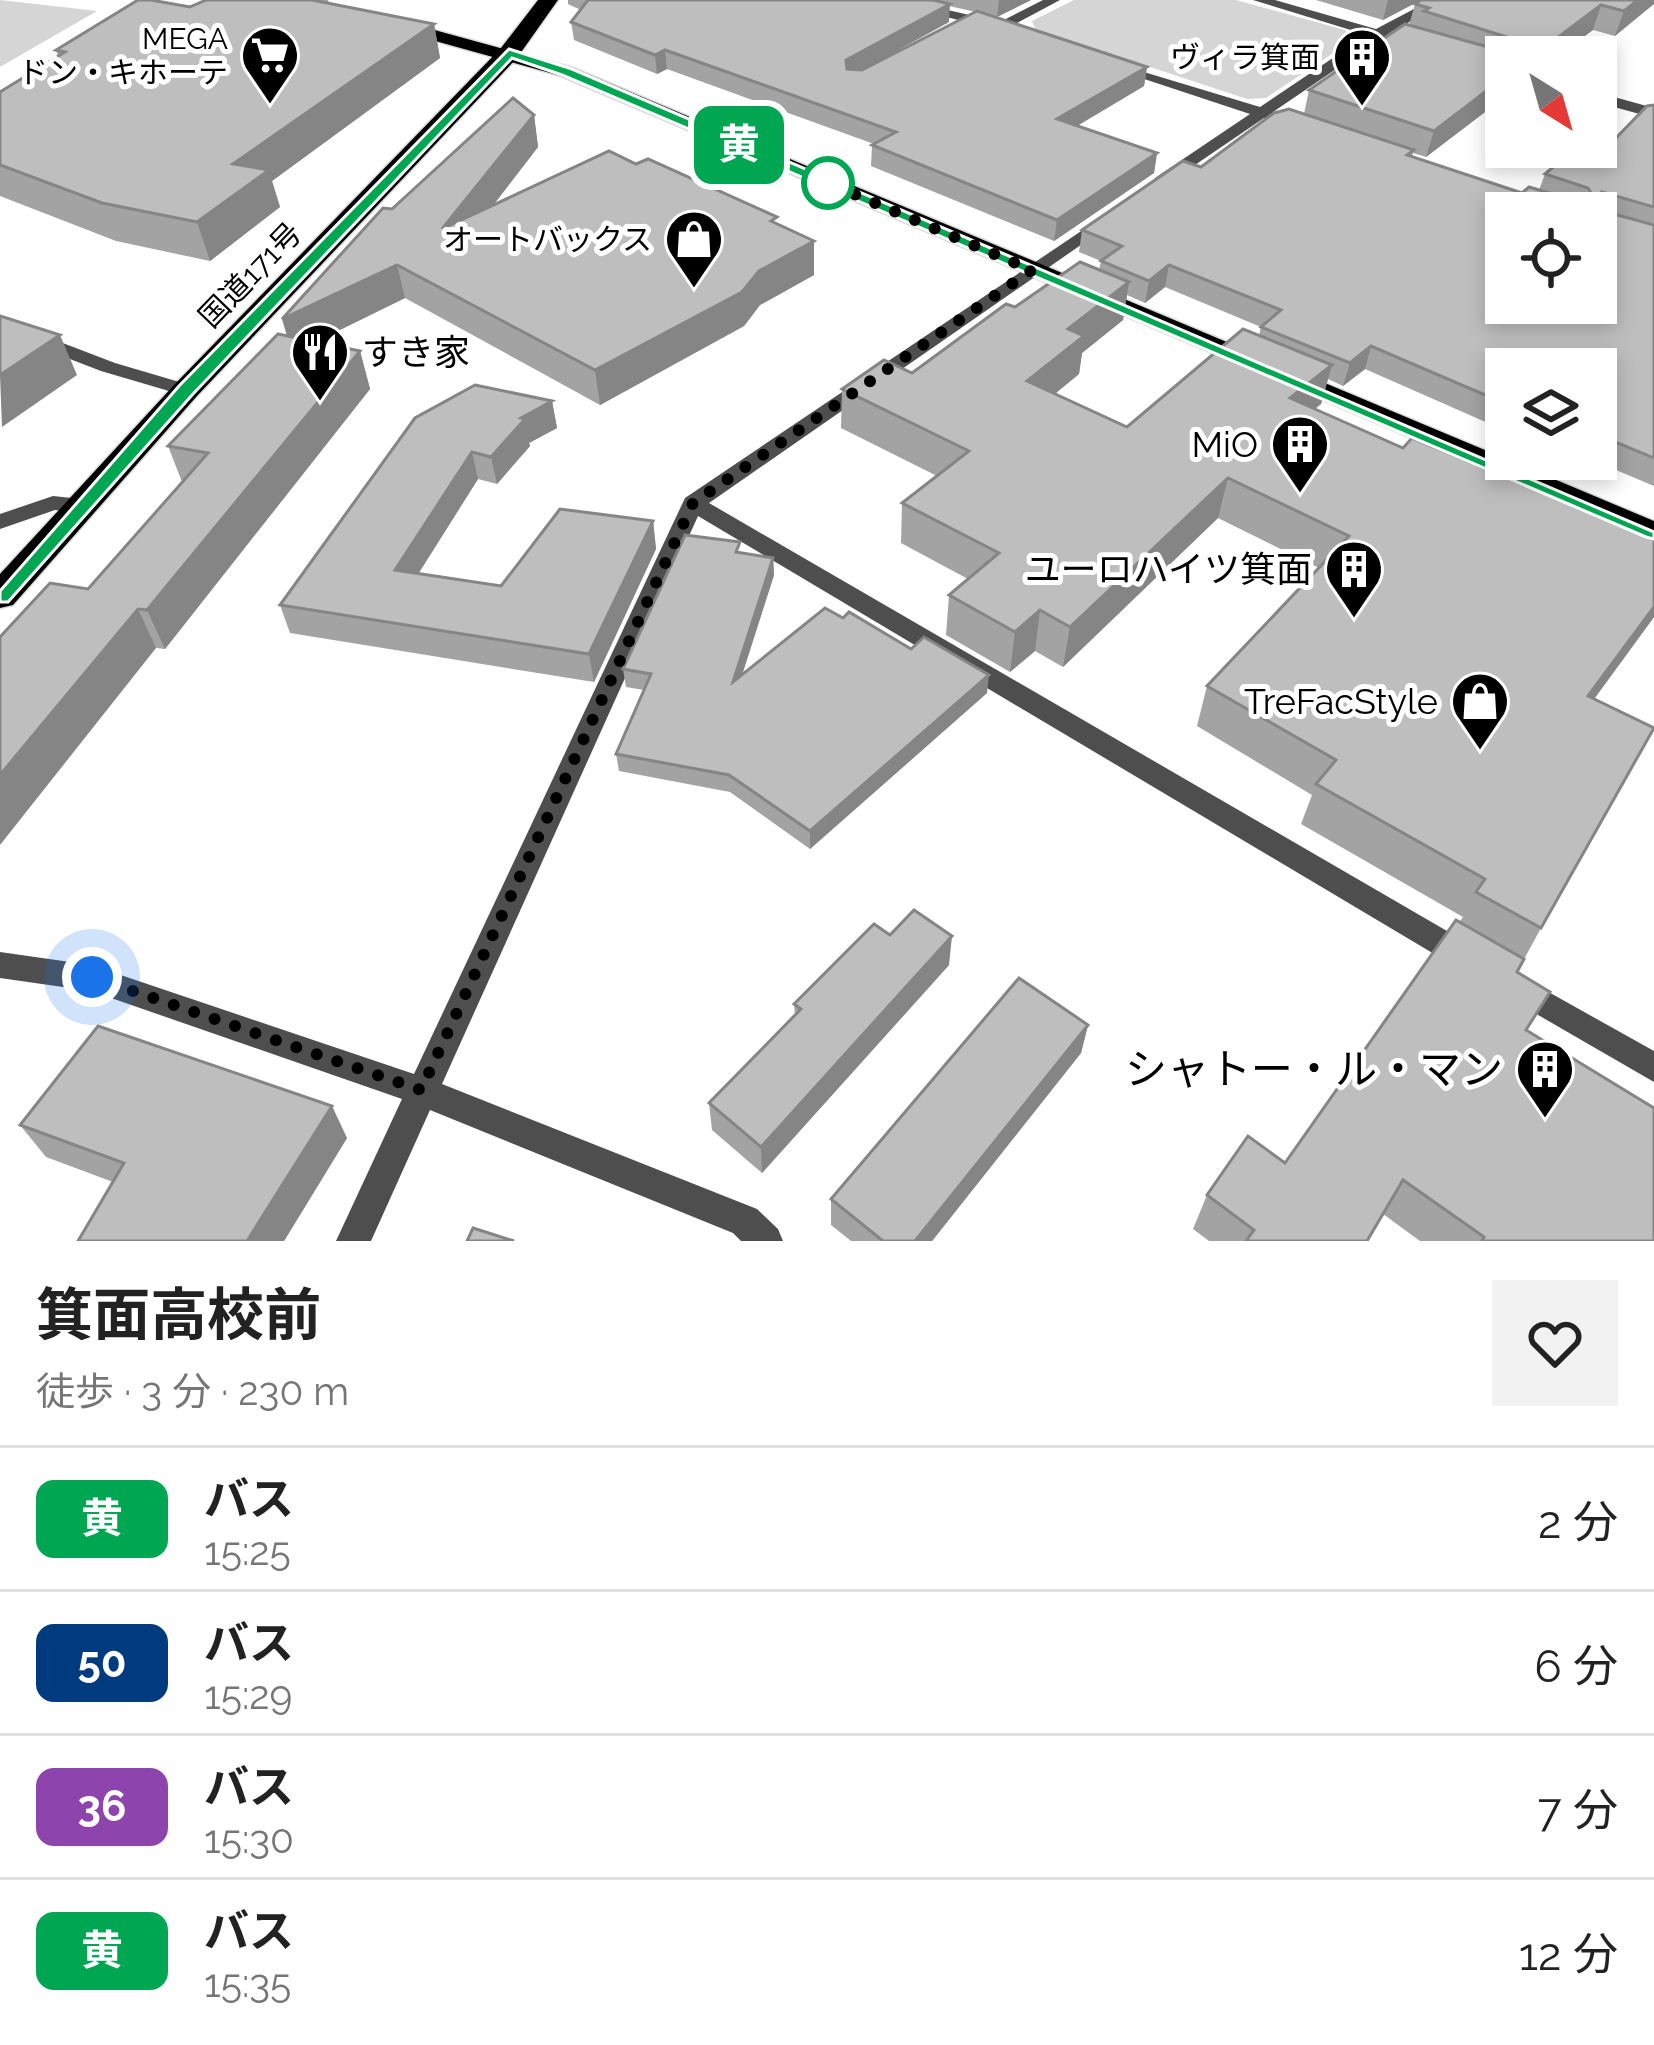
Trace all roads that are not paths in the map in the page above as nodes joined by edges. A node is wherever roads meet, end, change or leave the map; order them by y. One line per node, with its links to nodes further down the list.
1 (548, 0): 13 (highway, 国道171号)
2 (886, 0): 7 (street)
3 (1053, 0): 8 (street)
4 (1260, 0): 11 (street)
5 (1441, 0): 11 (street)
6 (374, 20): 13 (main road)
7 (974, 20): 8 (street); 9 (street)
8 (1002, 27): 10 (street)
9 (954, 31)
10 (1024, 34)
11 (1378, 34): 12 (street); 16 (street)
12 (1400, 40)
13 (509, 53): 21 (main road); 23 (highway, 国道171号)
14 (1110, 63): 16 (street)
15 (1617, 103): 17 (street)
16 (1261, 112): 18 (street); 19 (street)
17 (1654, 113)
18 (1283, 120)
19 (1150, 189)
20 (1131, 202): 21 (street)
21 (1032, 270): 24 (street); 27 (main road)
22 (0, 325): 23 (street)
23 (186, 390): 25 (highway, 国道171号)
24 (693, 503): 30 (street); 31 (street)
25 (81, 506): 26 (street); 28 (highway, 国道171号)
26 (0, 522)
27 (1654, 532)
28 (0, 596)
29 (0, 965): 31 (street)
30 (1654, 1068)
31 (421, 1090): 32 (street); 33 (street)
32 (353, 1241)
33 (766, 1241)

